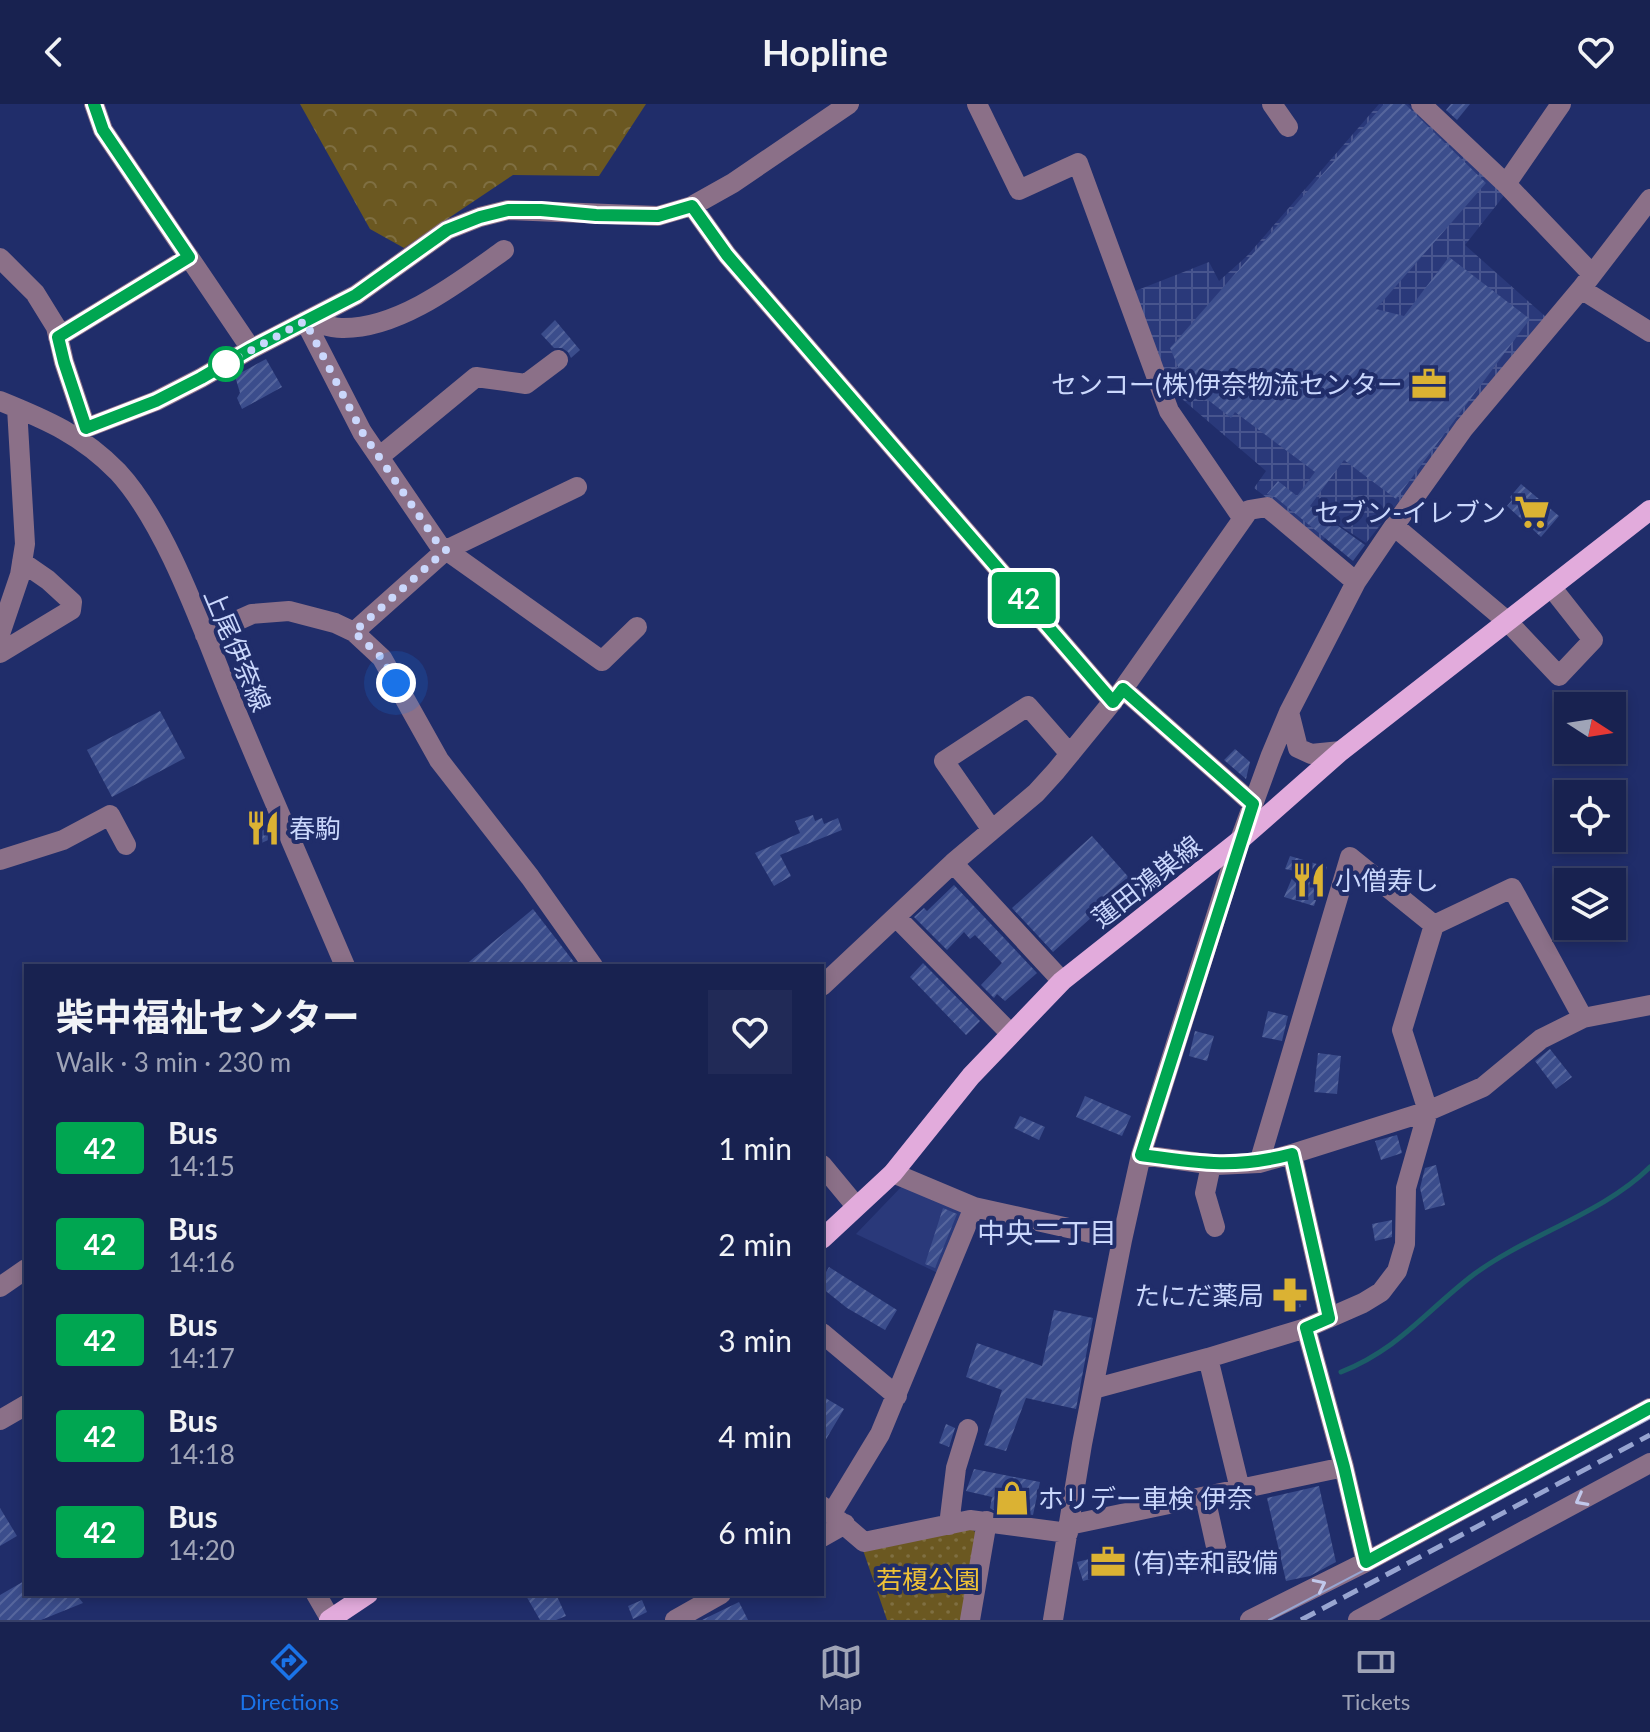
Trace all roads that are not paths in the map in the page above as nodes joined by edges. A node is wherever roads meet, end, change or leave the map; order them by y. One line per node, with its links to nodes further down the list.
1 (94, 104): 12 (street)
2 (849, 104): 10 (street)
3 (977, 104): 26 (street)
4 (1272, 104): 7 (street)
5 (1421, 104): 8 (street)
6 (1561, 104): 8 (street)
7 (1288, 127)
8 (1506, 184): 14 (street)
9 (1650, 199): 14 (street)
10 (692, 206): 15 (street); 38 (street)
11 (504, 250): 15 (street)
12 (189, 257): 17 (street); 18 (street)
13 (0, 258): 17 (street)
14 (1586, 281): 16 (street); 27 (street)
15 (305, 321): 18 (street); 23 (street)
16 (1650, 332)
17 (58, 337): 21 (street)
18 (251, 349): 21 (street)
19 (558, 360): 23 (street)
20 (8, 405): 21 (street, 上尾伊奈線); 22 (street)
21 (83, 433): 36 (street, 上尾伊奈線)
22 (8, 443): 29 (street)
23 (379, 457): 28 (street)
24 (577, 487): 28 (street)
25 (1650, 510): 31 (main road, 蓮田鴻巣線)
26 (1243, 519): 30 (street); 38 (street)
27 (1394, 526): 30 (street); 32 (street)
28 (446, 550): 33 (street); 34 (street)
29 (22, 562): 35 (street); 37 (street)
30 (1356, 582): 39 (street)
31 (1552, 588): 32 (main road, 蓮田鴻巣線); 32 (street)
32 (1508, 622): 40 (main road, 蓮田鴻巣線)
33 (637, 627)
34 (354, 632): 36 (street); 50 (street)
35 (0, 634)
36 (205, 635): 51 (street, 上尾伊奈線)
37 (0, 653)
38 (1118, 695): 41 (street); 42 (street)
39 (1289, 712): 40 (street); 42 (street)
40 (1341, 751): 44 (main road, 蓮田鴻巣線)
41 (1070, 754): 43 (street); 43 (street)
42 (1253, 804): 44 (street)
43 (992, 830): 47 (street)
44 (1240, 840): 52 (main road, 蓮田鴻巣線); 59 (street)
45 (126, 845): 46 (street)
46 (0, 860)
47 (953, 863): 48 (street); 52 (street)
48 (896, 917): 53 (street); 56 (street)
49 (1434, 925): 55 (street); 57 (street); 60 (street)
50 (585, 963)
51 (344, 964)
52 (1062, 981): 56 (main road, 蓮田鴻巣線)
53 (824, 984)
54 (1650, 1005): 55 (street)
55 (1583, 1018): 57 (street)
56 (1011, 1034): 63 (main road, 蓮田鴻巣線)
57 (1428, 1111): 58 (street); 71 (street)
58 (1292, 1154): 60 (street); 71 (street)
59 (1141, 1155): 61 (street); 68 (street)
60 (1259, 1163): 61 (street)
61 (1211, 1165): 66 (street)
62 (824, 1167): 64 (street)
63 (893, 1173): 64 (main road, 蓮田鴻巣線); 65 (street)
64 (856, 1206): 67 (main road, 蓮田鴻巣線)
65 (974, 1207): 68 (street); 76 (street)
66 (1215, 1227)
67 (824, 1237)
68 (1122, 1240): 75 (street)
69 (24, 1270): 70 (street)
70 (0, 1287)
71 (1329, 1318): 72 (street)
72 (1306, 1328): 74 (street); 82 (street)
73 (824, 1335): 76 (street)
74 (1208, 1358): 75 (street); 83 (street)
75 (1093, 1389): 88 (street)
76 (897, 1396): 85 (street)
77 (24, 1406): 79 (street)
78 (1650, 1408): 91 (street)
79 (0, 1420)
80 (968, 1429): 87 (street)
81 (1650, 1463): 96 (street, one-way to 96)
82 (1344, 1467): 83 (street); 91 (street)
83 (1240, 1489): 84 (street)
84 (1205, 1497): 88 (street); 90 (street)
85 (833, 1514): 87 (street); 89 (street)
86 (987, 1521): 87 (street); 88 (street); 99 (street)
87 (949, 1525)
88 (1068, 1529): 100 (street)
89 (824, 1533)
90 (1219, 1560)
91 (1366, 1562): 101 (street, one-way to 91)
92 (317, 1596): 98 (street)
93 (365, 1596): 98 (main road)
94 (678, 1596): 97 (street)
95 (718, 1596): 97 (street)
96 (1371, 1617)
97 (684, 1618)
98 (330, 1620)
99 (970, 1620)
100 (1053, 1620)
101 (1250, 1620)

